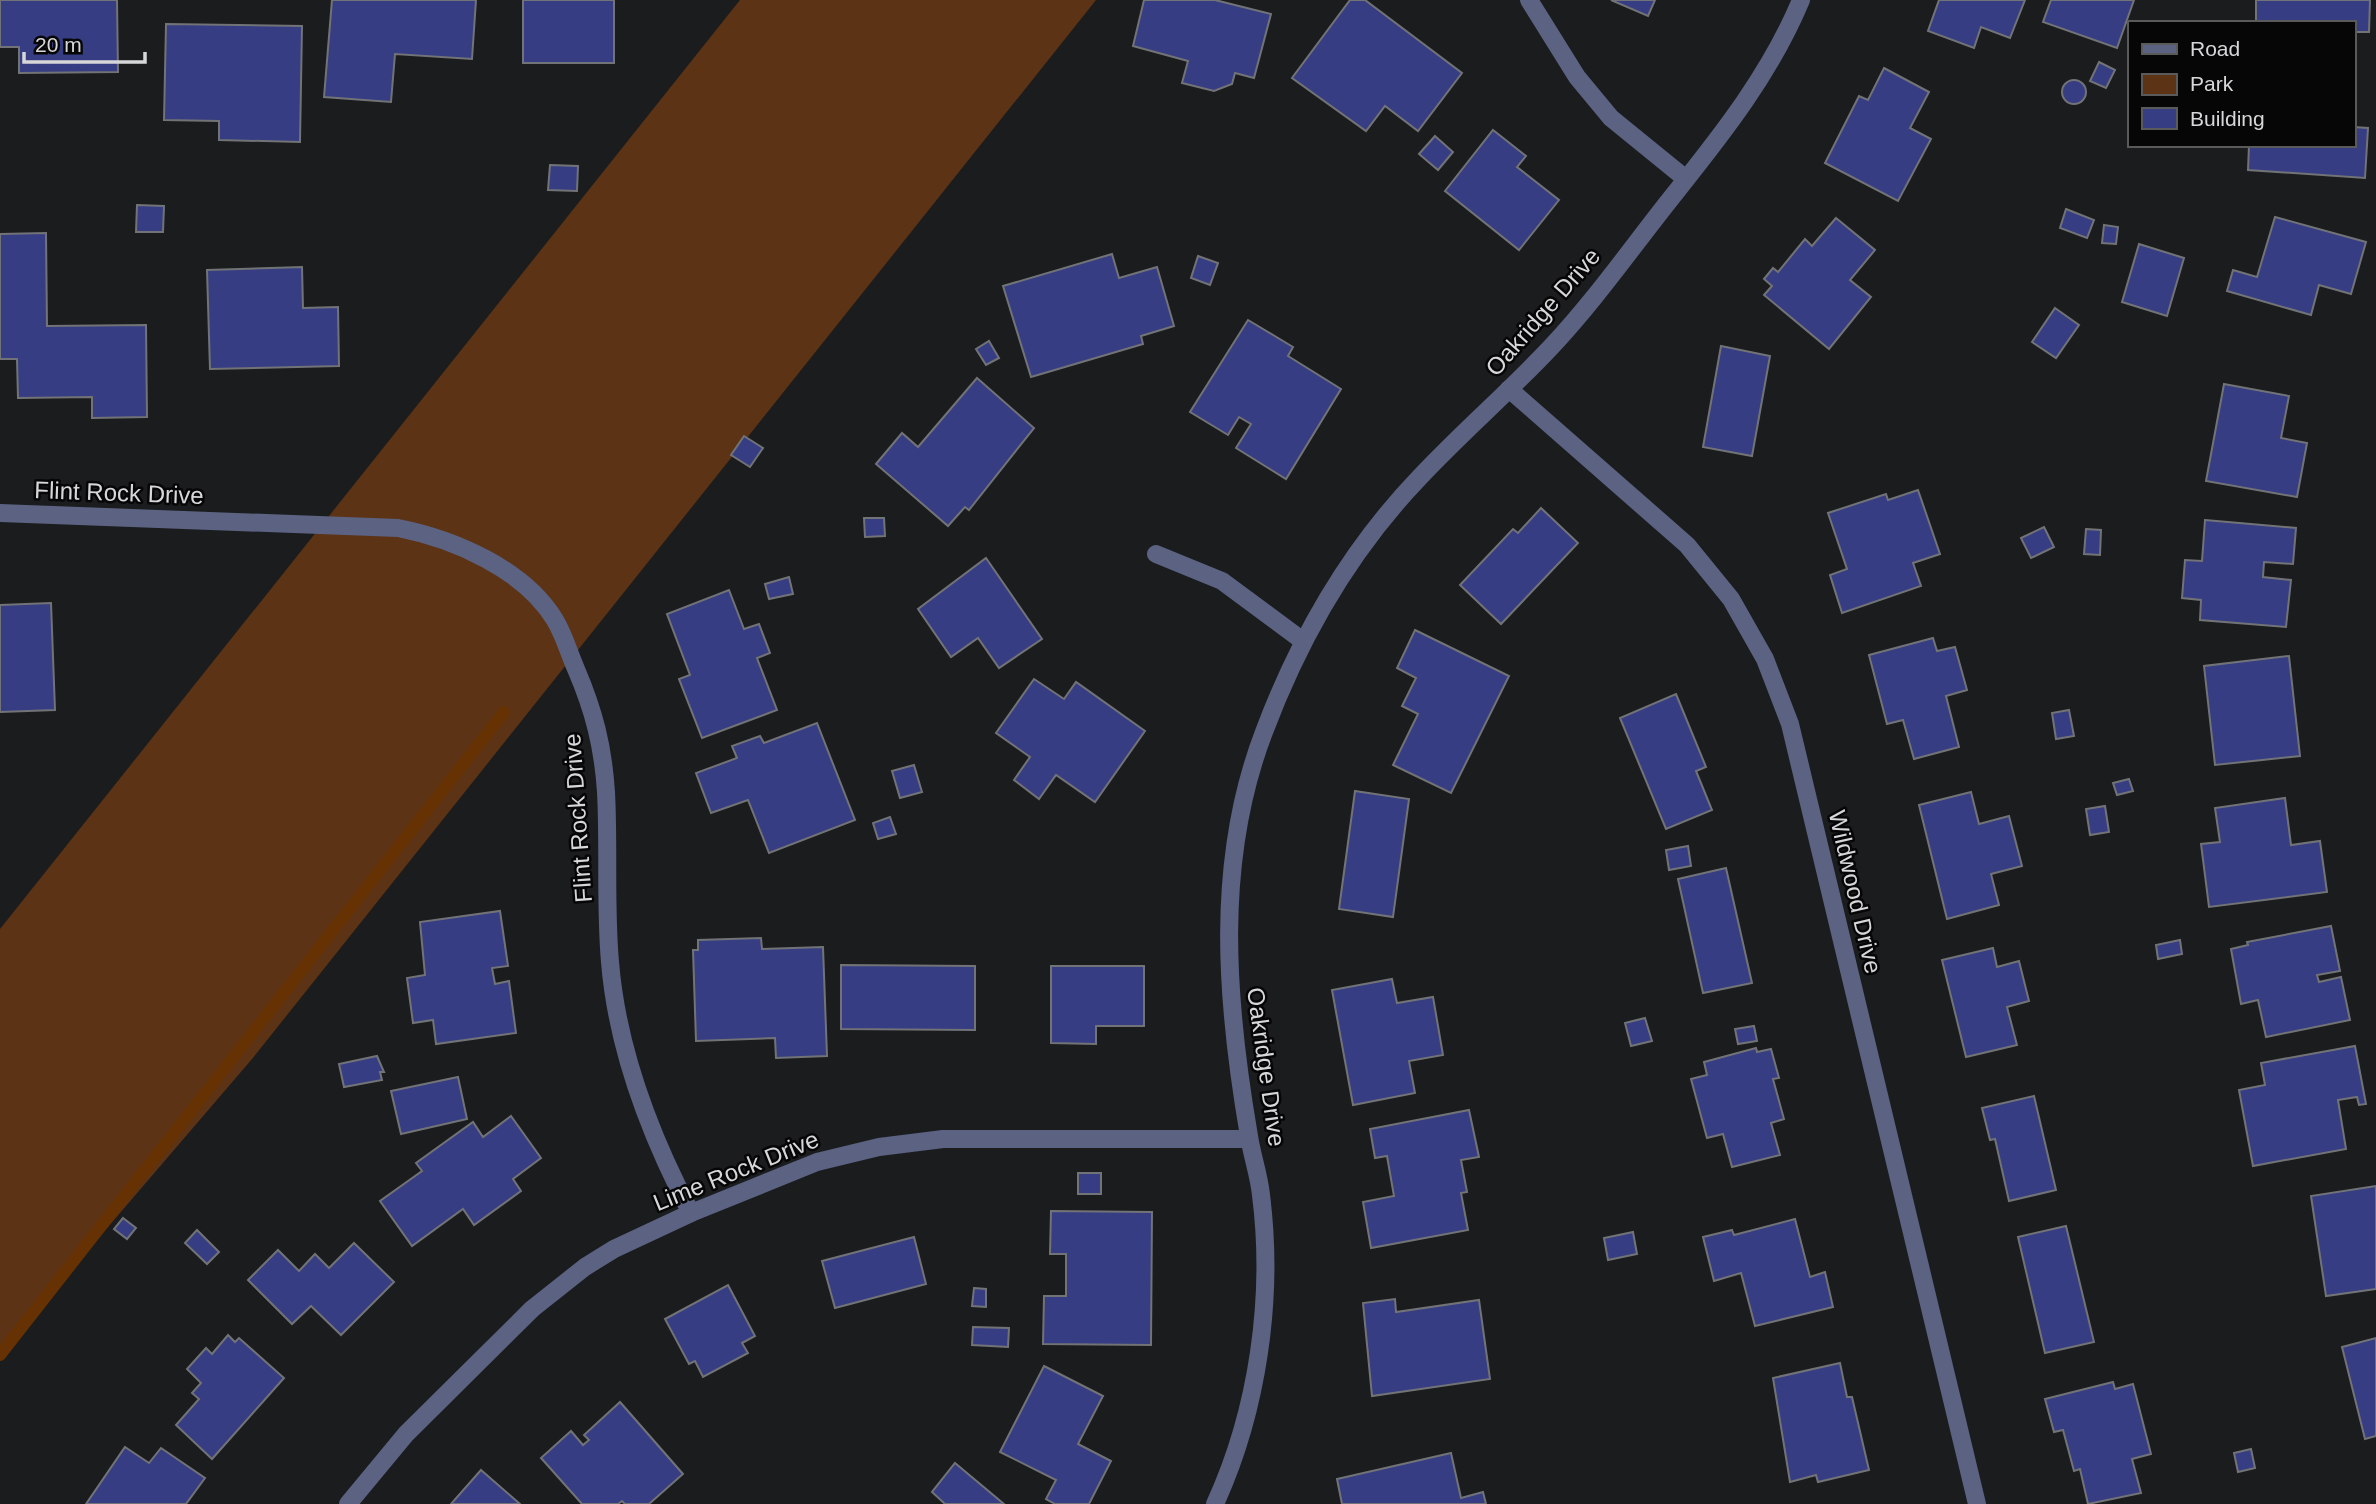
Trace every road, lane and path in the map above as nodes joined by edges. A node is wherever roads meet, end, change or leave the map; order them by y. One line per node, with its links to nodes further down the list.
1 (1529, 0): 3 (street)
2 (1801, 0): 3 (street, Oakridge Drive)
3 (1686, 179): 4 (street, Oakridge Drive)
4 (1509, 389): 7 (street, Oakridge Drive); 12 (street, Wildwood Drive)
5 (0, 513): 9 (street, Flint Rock Drive)
6 (1156, 554): 7 (street)
7 (1303, 641): 8 (street, Oakridge Drive)
8 (1249, 1139): 9 (street, Lime Rock Drive); 11 (street, Oakridge Drive)
9 (691, 1213): 10 (street, Lime Rock Drive)
10 (348, 1504)
11 (1215, 1504)
12 (1977, 1504)

